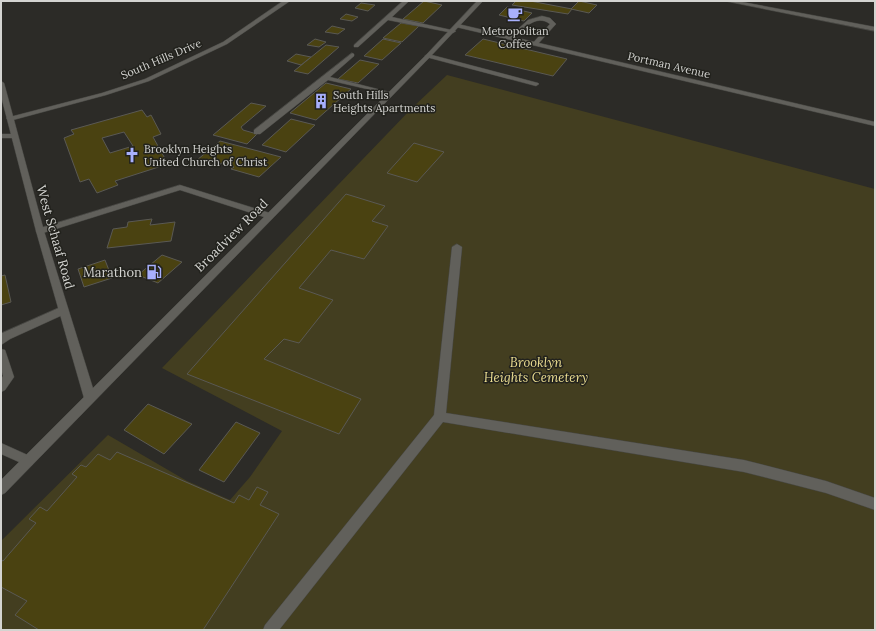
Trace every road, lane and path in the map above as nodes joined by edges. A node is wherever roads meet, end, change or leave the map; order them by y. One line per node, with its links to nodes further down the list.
1 (287, 1): 17 (street, South Hills Drive)
2 (406, 1): 5 (street)
3 (480, 1): 6 (street, Broadview Road)
4 (728, 1): 7 (street)
5 (388, 18): 6 (street, Portman Avenue); 10 (street)
6 (456, 28): 8 (street, Portman Avenue); 12 (street, Broadview Road)
7 (875, 29)
8 (510, 38): 9 (street, Portman Avenue); 9 (street)
9 (535, 44): 18 (street, Portman Avenue)
10 (356, 46)
11 (352, 55): 13 (street)
12 (428, 56): 15 (street); 16 (street, Broadview Road)
13 (327, 78): 16 (street); 19 (street)
14 (1, 83): 17 (street, West Schaaf Road)
15 (536, 84)
16 (391, 94): 22 (street, Broadview Road)
17 (10, 118): 21 (street, West Schaaf Road)
18 (875, 124)
19 (257, 132)
20 (1, 136): 21 (street)
21 (14, 136): 23 (street, West Schaaf Road)
22 (270, 216): 23 (street); 29 (street, Broadview Road)
23 (40, 231): 25 (street, West Schaaf Road)
24 (457, 247): 30 (street)
25 (63, 310): 26 (street); 29 (street, West Schaaf Road)
26 (1, 341)
27 (1, 353): 28 (street)
28 (1, 387)
29 (90, 398): 32 (street, Broadview Road)
30 (440, 417): 34 (street); 35 (street)
31 (1, 448): 32 (street)
32 (28, 461): 33 (street, Broadview Road)
33 (1, 489)
34 (875, 504)
35 (270, 630)

